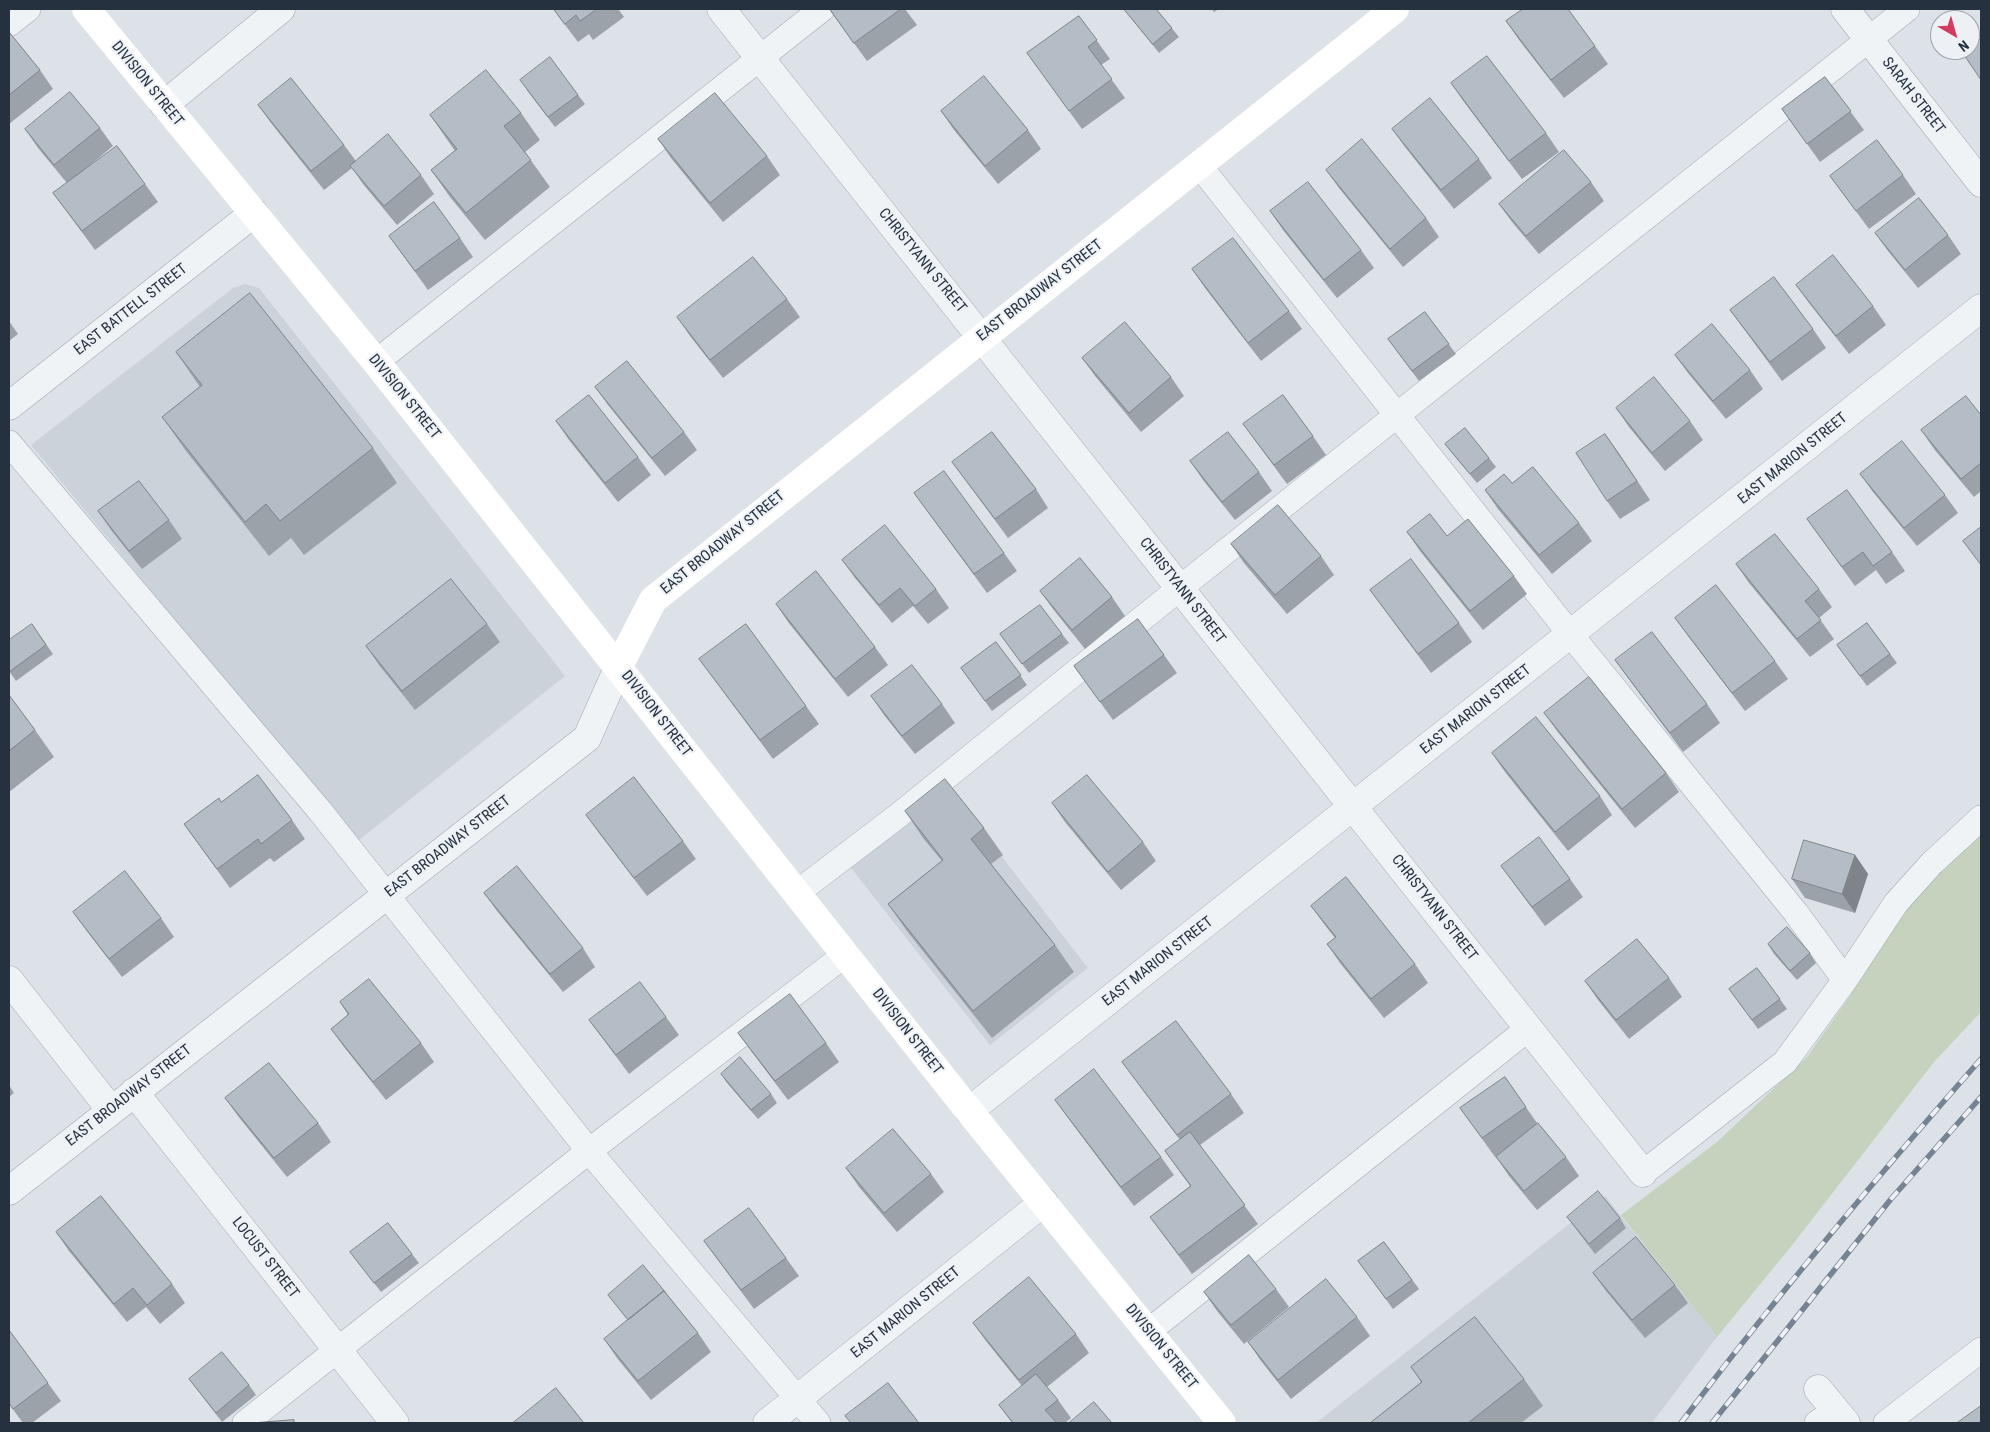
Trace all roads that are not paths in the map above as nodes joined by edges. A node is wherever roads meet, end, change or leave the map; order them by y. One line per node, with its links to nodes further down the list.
1 (28, 9): 9 (lane)
2 (86, 9): 12 (street, DIVISION STREET)
3 (280, 9): 12 (street)
4 (721, 9): 11 (street, CHRISTYANN STREET)
5 (822, 9): 11 (lane)
6 (1395, 9): 13 (street, EAST BROADWAY STREET)
7 (1845, 9): 10 (street, SARAH STREET)
8 (1907, 9): 10 (lane)
9 (9, 24)
10 (1869, 39): 14 (street, SARAH STREET); 20 (lane)
11 (760, 57): 17 (street, CHRISTYANN STREET); 18 (lane)
12 (164, 105): 15 (street, DIVISION STREET)
13 (1199, 165): 17 (street, EAST BROADWAY STREET); 20 (lane)
14 (1981, 182)
15 (254, 213): 18 (street, DIVISION STREET); 19 (street, EAST BATTELL STREET)
16 (1981, 308): 23 (street, EAST MARION STREET)
17 (982, 336): 22 (street, CHRISTYANN STREET); 24 (street, EAST BROADWAY STREET)
18 (376, 362): 24 (street, DIVISION STREET)
19 (9, 406)
20 (1397, 414): 22 (lane); 23 (lane)
21 (9, 443): 28 (lane)
22 (1180, 588): 25 (street, CHRISTYANN STREET); 27 (lane)
23 (1571, 636): 25 (street, EAST MARION STREET); 31 (lane)
24 (619, 666): 27 (street, DIVISION STREET); 28 (street, EAST BROADWAY STREET)
25 (1355, 806): 32 (street, CHRISTYANN STREET); 35 (street, EAST MARION STREET)
26 (1981, 818): 31 (lane)
27 (798, 892): 29 (street, DIVISION STREET)
28 (388, 894): 33 (street, EAST BROADWAY STREET); 36 (lane)
29 (846, 954): 35 (street, DIVISION STREET); 36 (lane)
30 (9, 980): 34 (street)
31 (1845, 980): 37 (lane)
32 (1529, 1028): 37 (street, CHRISTYANN STREET); 40 (lane)
33 (134, 1092): 34 (street, EAST BROADWAY STREET); 41 (street, LOCUST STREET)
34 (111, 1110): 38 (street, EAST BROADWAY STREET)
35 (969, 1111): 39 (street, DIVISION STREET)
36 (589, 1151): 41 (lane); 44 (lane)
37 (1643, 1173)
38 (9, 1191)
39 (1044, 1202): 40 (street, DIVISION STREET); 44 (street, EAST MARION STREET)
40 (1149, 1331): 50 (street, DIVISION STREET)
41 (338, 1350): 46 (lane); 47 (street, LOCUST STREET)
42 (1981, 1350): 51 (lane)
43 (1818, 1389): 45 (street)
44 (798, 1398): 48 (street, EAST MARION STREET); 49 (lane)
45 (1833, 1419)
46 (245, 1423)
47 (395, 1423)
48 (767, 1423)
49 (818, 1423)
50 (1222, 1423)
51 (1886, 1423)

